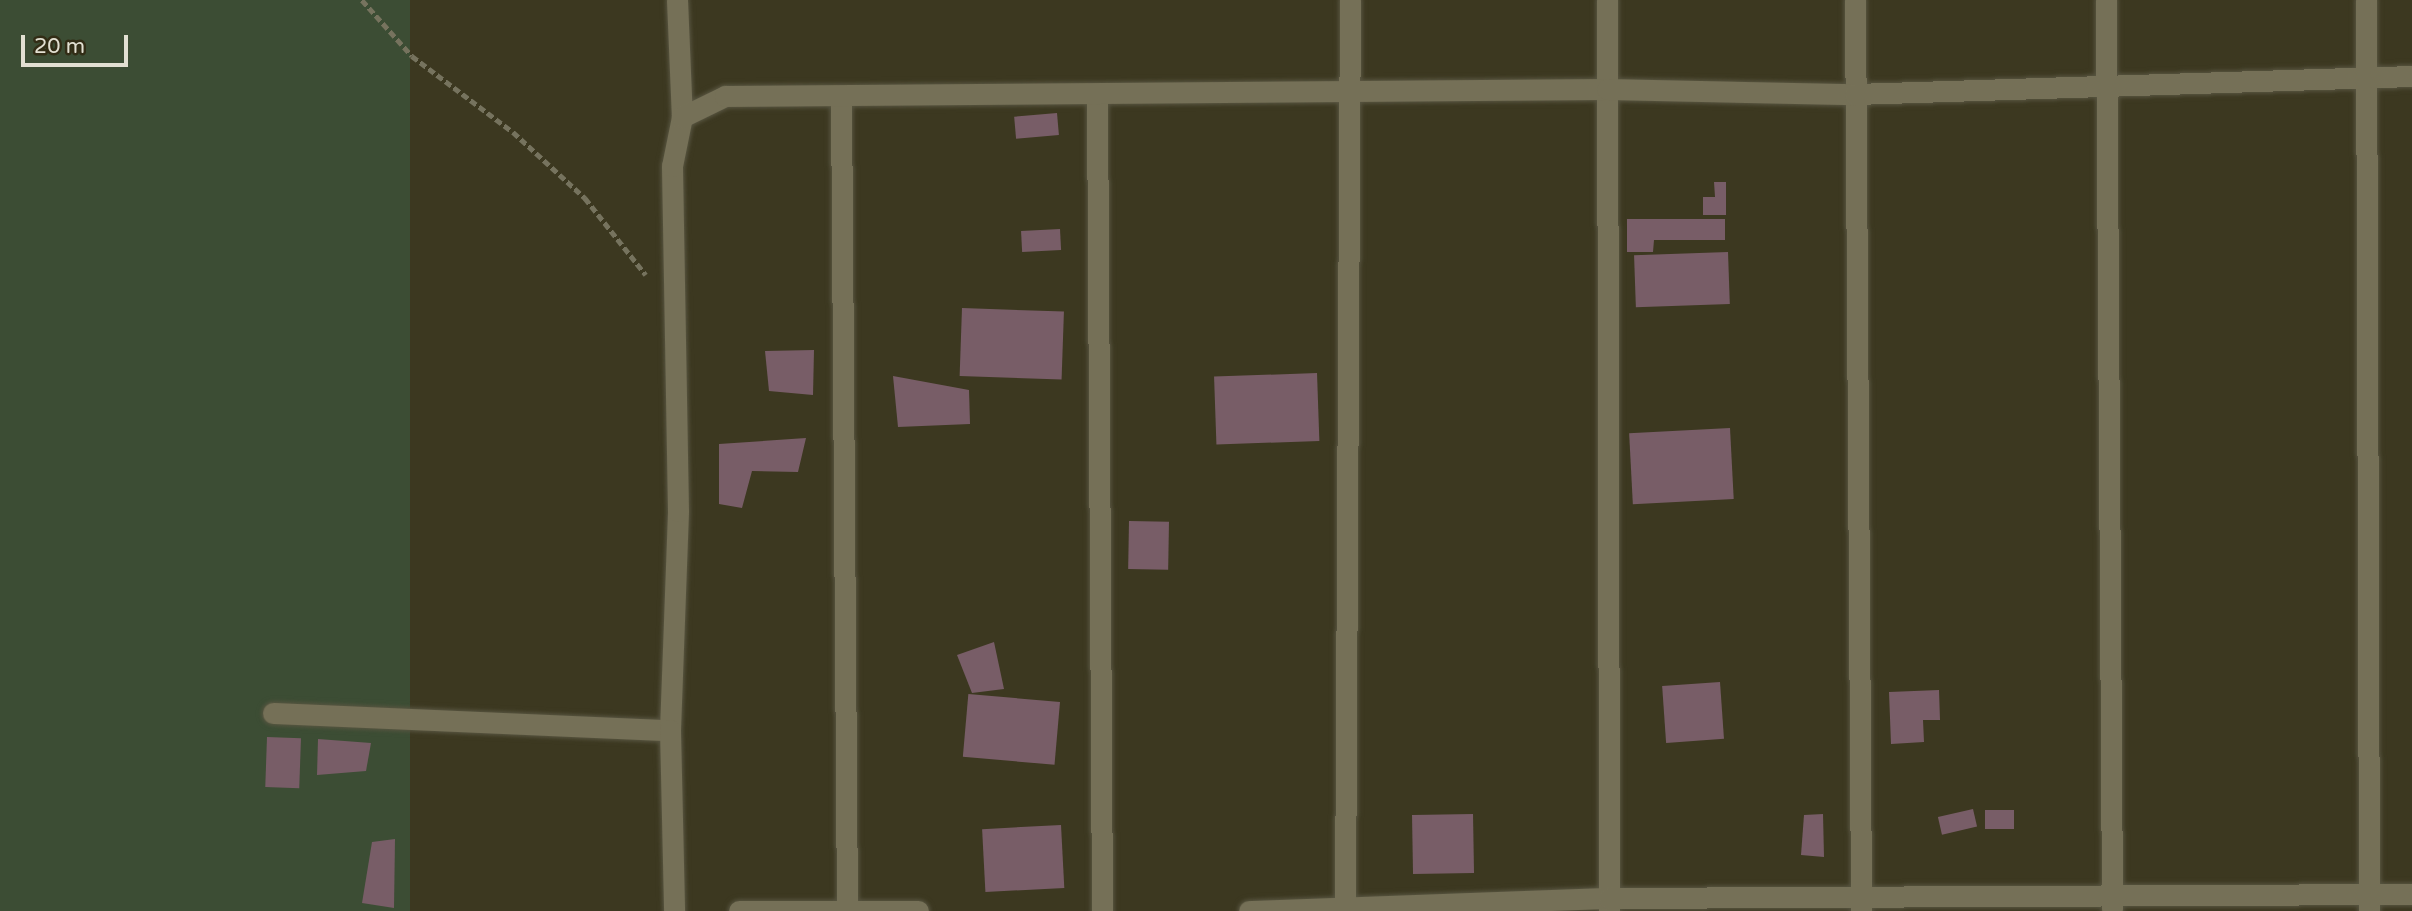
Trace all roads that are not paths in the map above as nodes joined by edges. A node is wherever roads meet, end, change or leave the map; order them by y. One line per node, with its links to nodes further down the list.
1 (677, 0): 15 (street)
2 (1350, 0): 12 (street)
3 (1607, 0): 10 (street)
4 (1855, 0): 13 (street)
5 (2106, 0): 9 (street)
6 (2367, 0): 8 (street)
7 (2412, 76): 8 (street)
8 (2366, 78): 9 (street); 19 (street)
9 (2105, 82): 13 (street); 21 (street)
10 (1607, 89): 12 (street); 13 (street); 22 (street)
11 (1097, 94): 12 (street); 14 (street); 28 (street)
12 (1350, 94): 23 (street)
13 (1855, 94): 20 (street)
14 (841, 96): 15 (street); 24 (street)
15 (682, 117): 17 (street)
16 (273, 712): 17 (street)
17 (670, 730): 25 (street)
18 (2412, 894): 19 (street)
19 (2369, 902): 21 (street)
20 (1861, 903): 21 (street); 22 (street)
21 (2112, 904)
22 (1609, 905): 23 (street)
23 (1345, 908): 29 (street)
24 (847, 910): 26 (street); 27 (street)
25 (674, 911)
26 (739, 911)
27 (918, 911)
28 (1102, 911)
29 (1250, 911)

